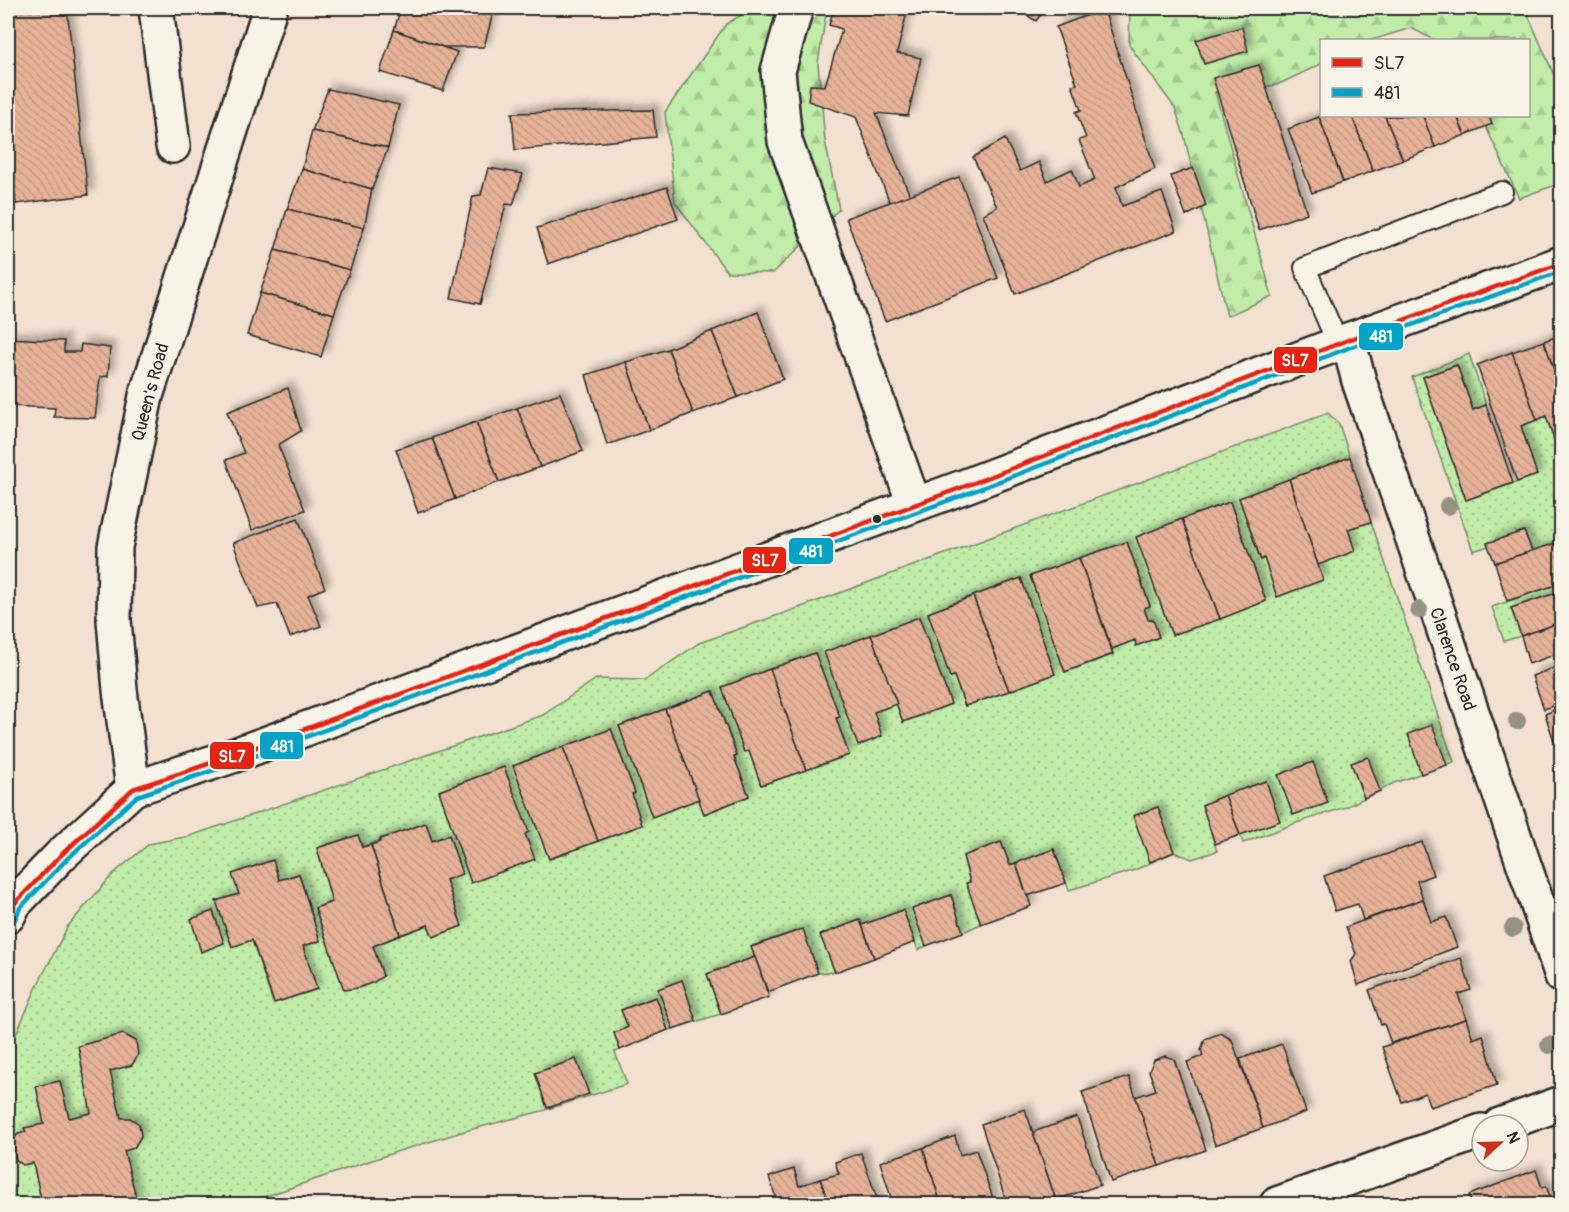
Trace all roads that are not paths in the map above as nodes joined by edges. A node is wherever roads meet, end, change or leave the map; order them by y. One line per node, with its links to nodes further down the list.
1 (156, 8): 4 (main road)
2 (270, 8): 9 (main road, Queen's Road)
3 (796, 8): 8 (main road)
4 (173, 146)
5 (1502, 192): 7 (lane)
6 (1562, 263): 7 (main road)
7 (1343, 342): 8 (main road); 11 (main road, Clarence Road)
8 (914, 504): 9 (main road)
9 (133, 789): 10 (main road)
10 (8, 916)
11 (1562, 976)
12 (1562, 1103): 13 (main road)
13 (1530, 1114)
14 (1470, 1135): 15 (main road)
15 (1277, 1204)

